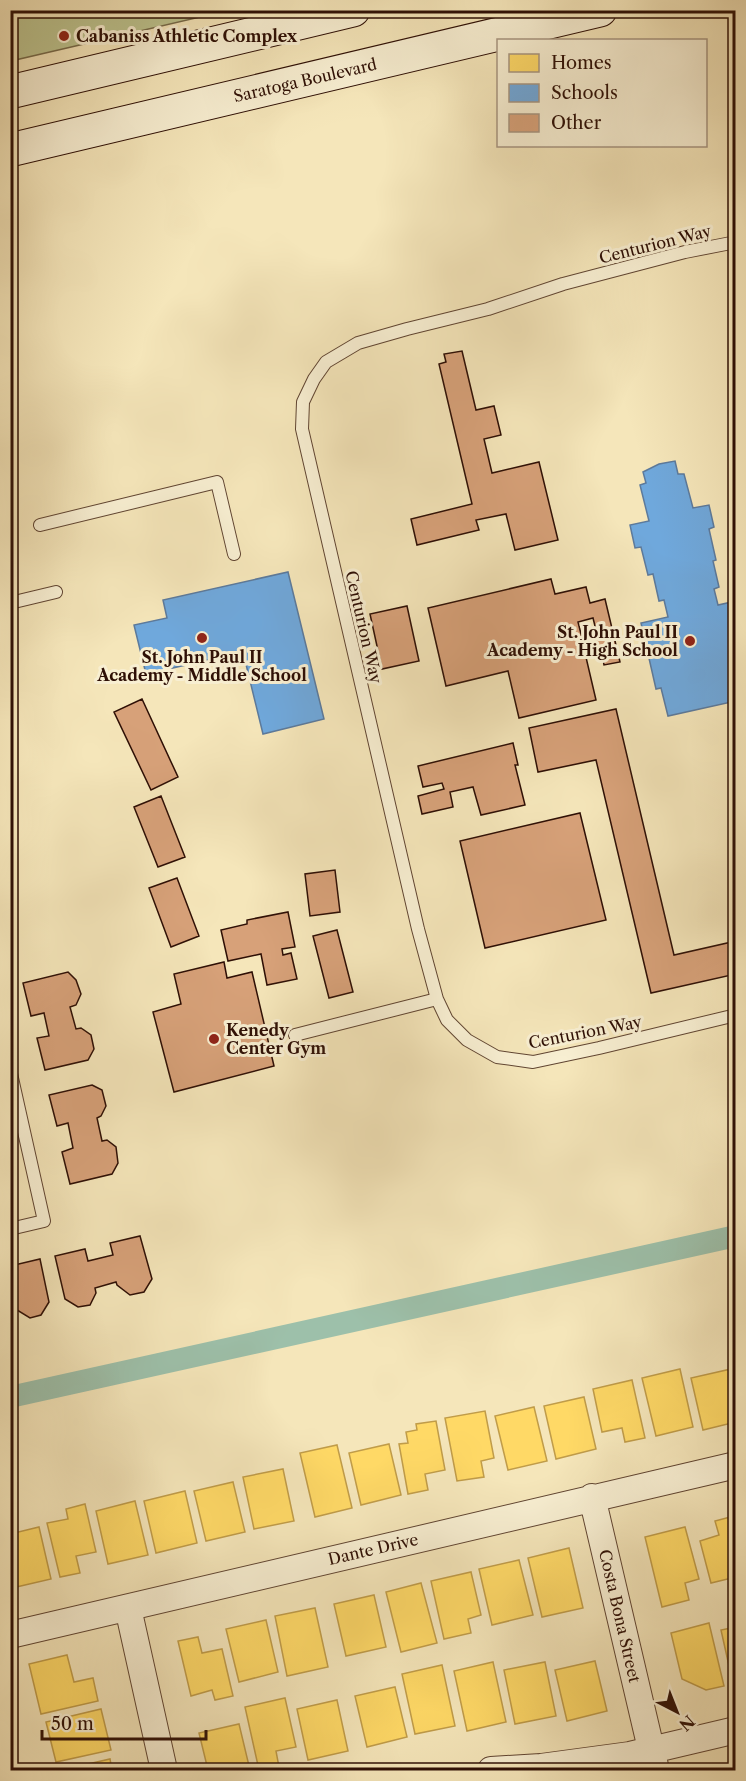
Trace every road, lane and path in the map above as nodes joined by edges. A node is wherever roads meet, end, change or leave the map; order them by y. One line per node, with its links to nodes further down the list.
1 (353, 10): 3 (main road)
2 (600, 10): 4 (main road, Saratoga Boulevard)
3 (10, 92)
4 (10, 150)
5 (735, 242): 10 (lane, Centurion Way)
6 (40, 525): 7 (lane)
7 (234, 554)
8 (56, 592): 9 (lane)
9 (10, 603)
10 (437, 999): 11 (lane, Centurion Way); 12 (lane)
11 (735, 1015)
12 (295, 1035)
13 (10, 1069): 14 (lane)
14 (10, 1229)
15 (735, 1464): 16 (street, Dante Drive)
16 (592, 1497): 17 (street, Dante Drive); 20 (street, Costa Bona Street)
17 (128, 1608): 18 (street, Dante Drive); 21 (street)
18 (10, 1635)
19 (735, 1730): 20 (street)
20 (654, 1761): 22 (street)
21 (164, 1770)
22 (491, 1770)

